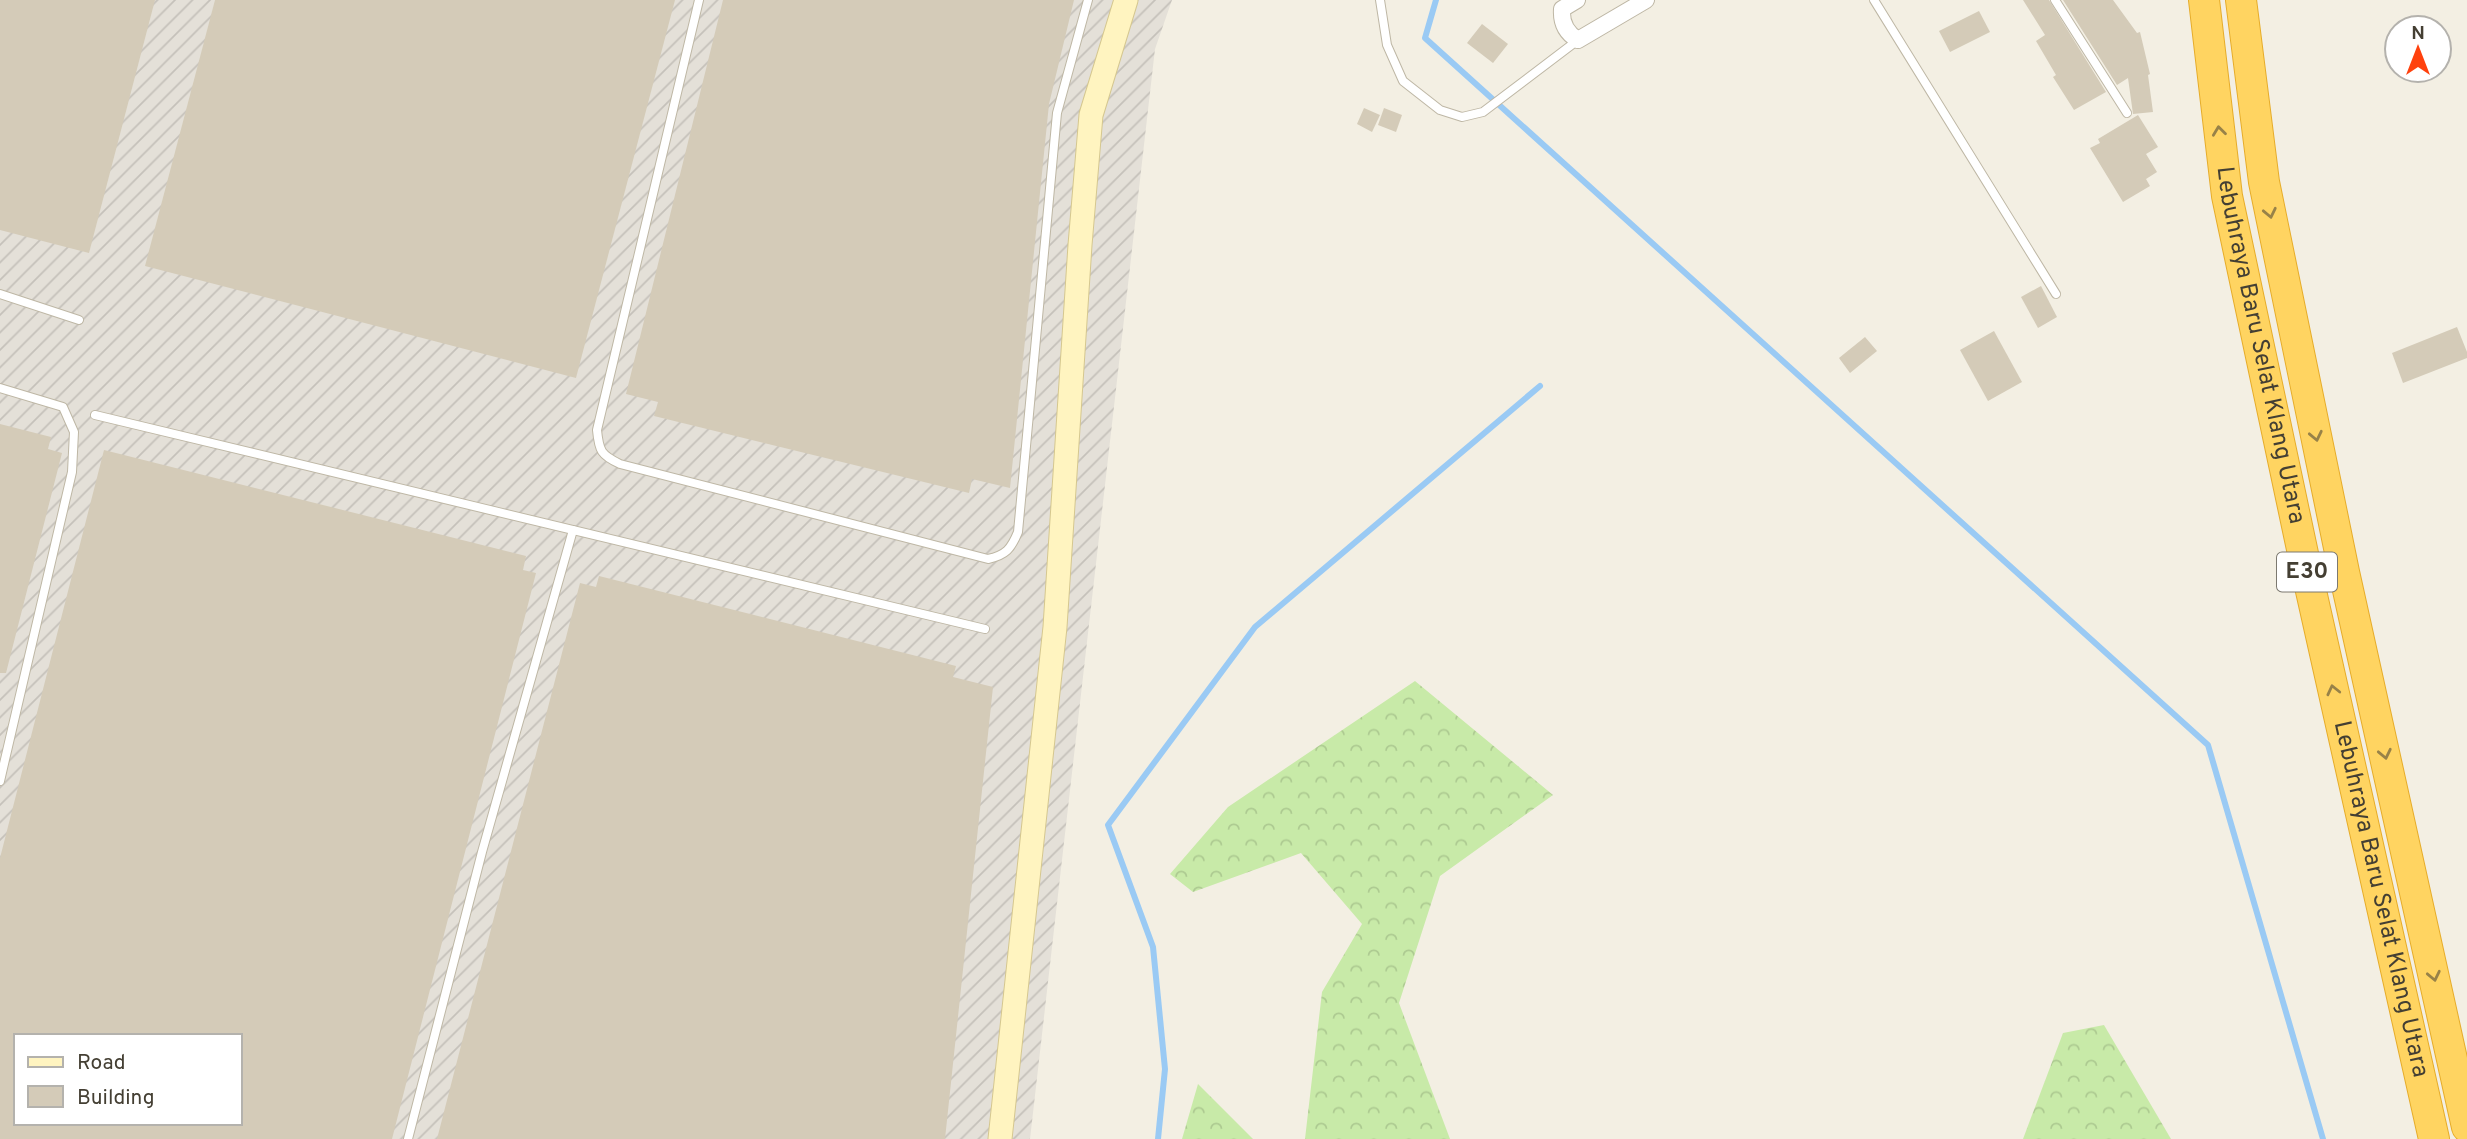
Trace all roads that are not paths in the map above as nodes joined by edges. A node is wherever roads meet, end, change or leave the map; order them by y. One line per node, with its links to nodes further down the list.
1 (699, 0): 2 (lane)
2 (1088, 0)
3 (1126, 0): 23 (street)
4 (1380, 0): 11 (lane)
5 (1577, 0): 11 (street)
6 (1646, 0): 11 (street)
7 (1874, 0): 14 (lane)
8 (2055, 0): 12 (lane)
9 (2204, 0): 24 (highway, Lebuhraya Baru Selat Klang Utara / E30, one-way to 9)
10 (2241, 0): 21 (highway, Lebuhraya Baru Selat Klang Utara / E30, one-way to 21)
11 (1578, 40)
12 (2127, 113)
13 (0, 294): 15 (lane)
14 (2056, 294)
15 (79, 320)
16 (0, 387): 20 (lane)
17 (95, 415): 18 (lane)
18 (573, 530): 19 (lane); 22 (lane)
19 (985, 629)
20 (0, 781)
21 (2467, 1127)
22 (408, 1139)
23 (1000, 1139)
24 (2434, 1139)

